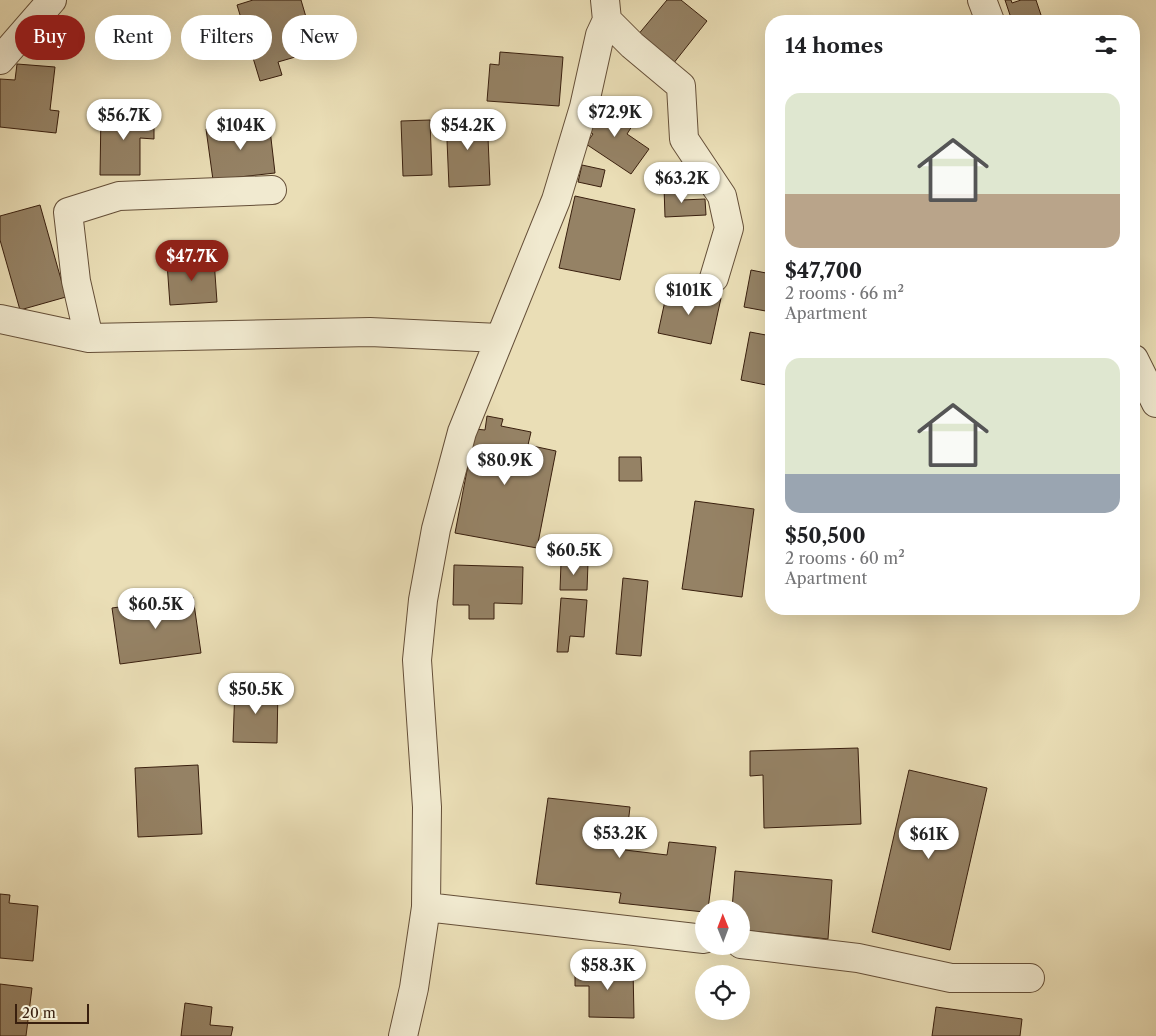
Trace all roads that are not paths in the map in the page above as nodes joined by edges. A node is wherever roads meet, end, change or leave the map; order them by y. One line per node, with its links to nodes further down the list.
1 (52, 0): 5 (street)
2 (982, 0): 4 (street)
3 (606, 10): 7 (street); 10 (street)
4 (988, 15)
5 (0, 60)
6 (272, 190): 9 (street)
7 (714, 278)
8 (0, 320): 9 (street)
9 (89, 338): 10 (street)
10 (499, 338): 13 (street)
11 (1140, 371): 12 (street)
12 (1156, 403)
13 (426, 907): 14 (street); 17 (street)
14 (695, 938)
15 (750, 945): 16 (street)
16 (1030, 978)
17 (403, 1036)

